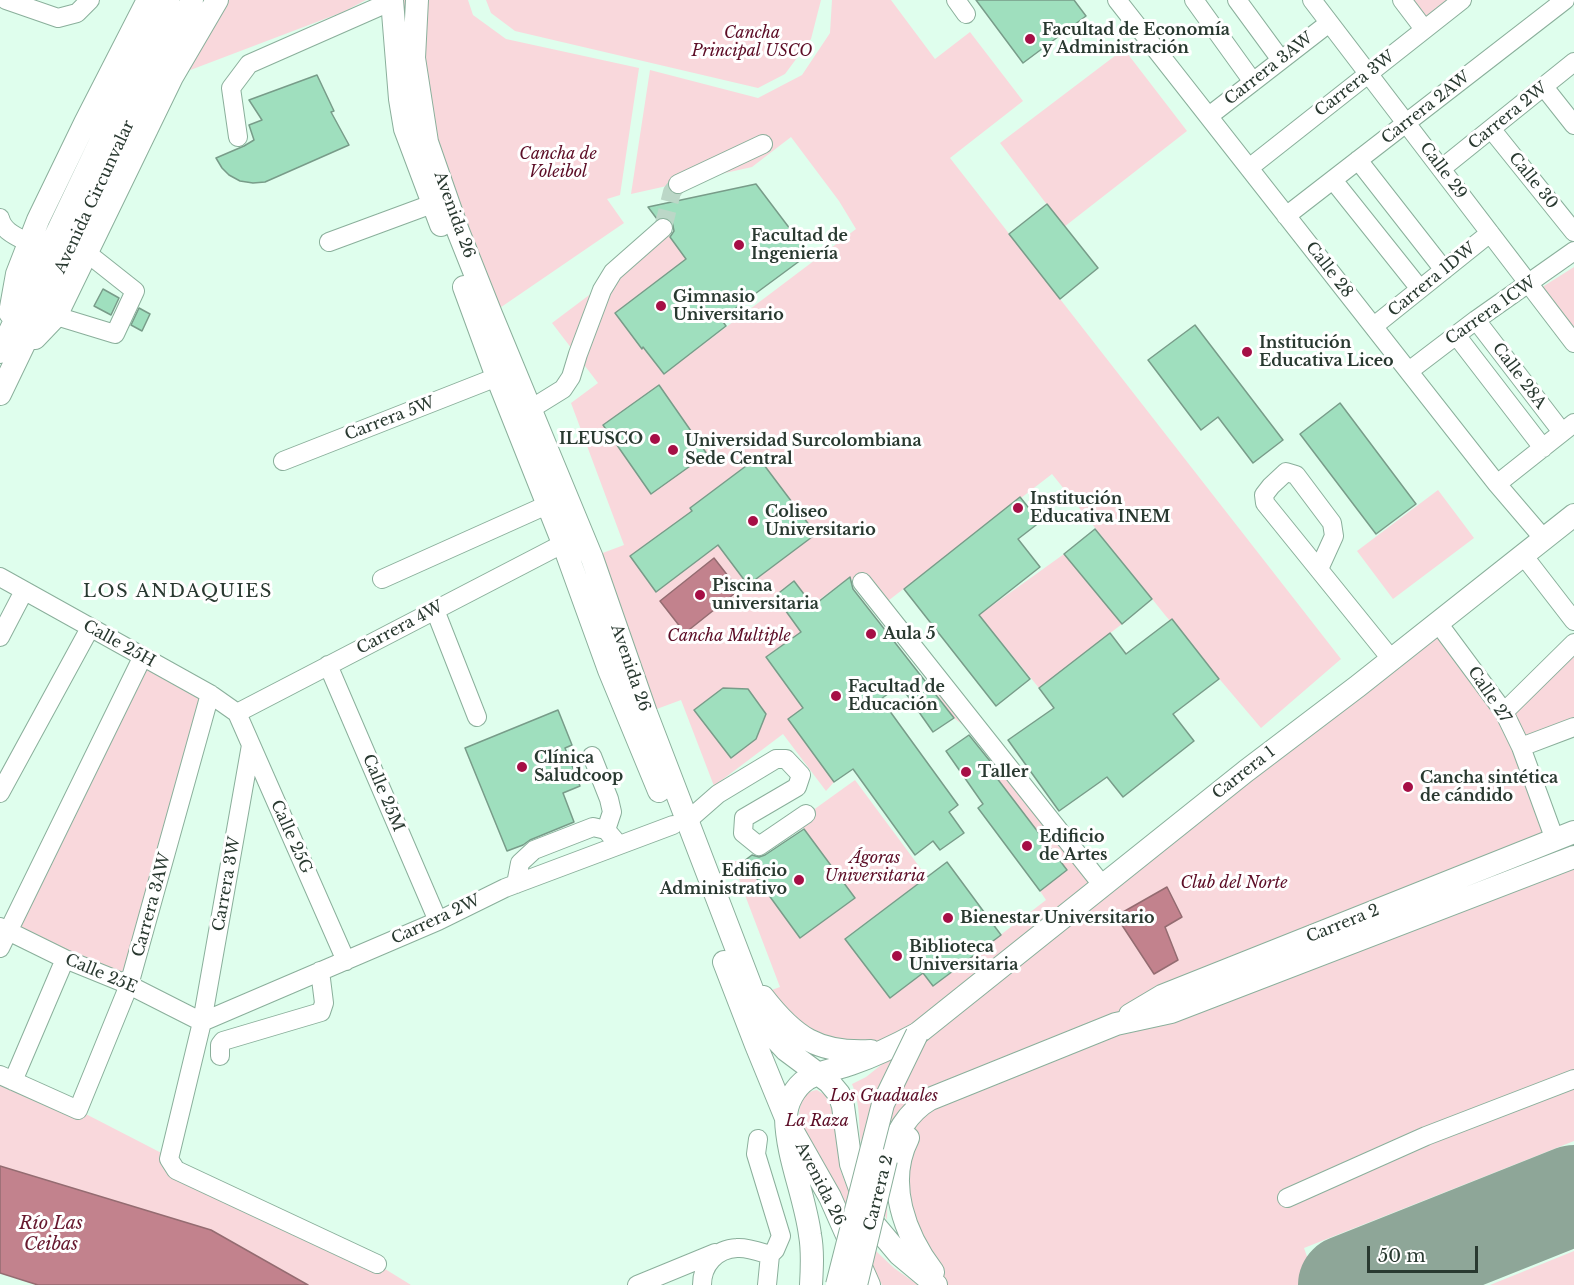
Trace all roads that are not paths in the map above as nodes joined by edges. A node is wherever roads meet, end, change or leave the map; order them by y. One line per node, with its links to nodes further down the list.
1 (6, 0): 2 (street)
2 (90, 0)
3 (148, 0): 41 (main road)
4 (168, 0): 52 (main road, Avenida Circunvalar)
5 (217, 0): 42 (main road)
6 (417, 0): 56 (main road, Avenida 26)
7 (1194, 0): 21 (street)
8 (1237, 0): 18 (street)
9 (1312, 0): 16 (street, Calle 29)
10 (1402, 0): 17 (street)
11 (1462, 0): 17 (street, Carrera 3W)
12 (1564, 0): 24 (street, Carrera 2AW)
13 (191, 1): 52 (main road, Avenida Circunvalar)
14 (392, 1): 27 (street); 34 (main road, Avenida 26)
15 (1127, 4): 23 (street, Calle 28)
16 (1329, 23): 18 (street, Carrera 3AW); 20 (street, Calle 29)
17 (1424, 29): 20 (street, Carrera 3W)
18 (1281, 60): 21 (street, Carrera 3AW)
19 (1574, 62): 22 (street, Carrera 2W)
20 (1369, 74): 24 (street, Calle 29); 30 (street, Carrera 3W)
21 (1253, 82): 23 (street, Carrera 3AW)
22 (1544, 87): 25 (street); 26 (street, Carrera 2W)
23 (1209, 116): 30 (street, Calle 28)
24 (1407, 124): 29 (street, Carrera 2AW); 31 (street, Calle 29)
25 (1574, 125)
26 (1492, 130): 31 (street, Carrera 2W); 38 (street, Calle 30)
27 (238, 137)
28 (763, 144): 33 (street)
29 (1358, 160): 32 (street, Carrera 2AW); 44 (street)
30 (1249, 168): 35 (street, Calle 28)
31 (1441, 169): 39 (street, Calle 29)
32 (1333, 180): 35 (street, Carrera 2AW); 46 (street)
33 (678, 184)
34 (432, 204): 40 (street); 54 (main road, Avenida 26)
35 (1286, 216): 49 (street, Calle 28)
36 (0, 218): 41 (street)
37 (663, 228): 56 (street)
38 (1574, 232)
39 (1490, 233): 44 (street, Carrera 1DW); 45 (street, Calle 29)
40 (329, 242)
41 (29, 243): 52 (main road)
42 (87, 253): 47 (main road); 47 (street)
43 (1573, 254): 45 (street, Carrera 1CW)
44 (1444, 270): 46 (street, Carrera 1DW)
45 (1529, 285): 48 (street, Carrera 1CW); 51 (street, Calle 29)
46 (1420, 289): 49 (street, Carrera 1DW)
47 (56, 316): 52 (main road)
48 (1476, 320): 50 (street, Carrera 1CW); 57 (street, Calle 28A)
49 (1374, 326): 53 (street, Calle 28)
50 (1456, 335): 53 (street, Carrera 1CW); 58 (street)
51 (1574, 343)
52 (9, 349): 55 (main road, Avenida Circunvalar)
53 (1409, 371): 60 (street, Calle 28)
54 (496, 377): 56 (main road, Avenida 26); 59 (street, Carrera 5W)
55 (0, 394)
56 (522, 414): 61 (main road, Avenida 26); 63 (main road, Avenida 26)
57 (1568, 428): 58 (street)
58 (1543, 448): 60 (street)
59 (283, 461)
60 (1497, 484): 64 (street, Calle 28)
61 (547, 505): 63 (main road, Avenida 26); 68 (street)
62 (1574, 515): 64 (main road, Carrera 1)
63 (572, 538): 71 (street, Carrera 4W); 90 (main road, Avenida 26)
64 (1544, 539): 65 (main road, Carrera 1)
65 (1523, 555): 72 (street); 73 (main road, Carrera 1)
66 (1319, 569): 66 (street); 78 (street)
67 (0, 577): 70 (street, Calle 25H)
68 (382, 579)
69 (862, 582): 96 (street)
70 (24, 591): 74 (street, Calle 25H); 75 (street)
71 (435, 610): 79 (street, Carrera 4W); 83 (street)
72 (1574, 621)
73 (1438, 623): 78 (main road, Carrera 1); 82 (street, Calle 27)
74 (90, 628): 77 (street, Calle 25H); 88 (street)
75 (0, 637)
76 (1574, 643): 82 (street)
77 (142, 658): 80 (street, Calle 25H); 98 (street)
78 (1392, 660): 96 (main road, Carrera 1)
79 (328, 665): 81 (street, Carrera 4W); 97 (street, Calle 25M)
80 (210, 694): 81 (street, Calle 25H); 104 (street, Carrera 3AW)
81 (237, 712): 85 (street, Calle 25G)
82 (1504, 712): 86 (street, Calle 27)
83 (477, 717)
84 (1574, 727): 86 (street)
85 (252, 745): 101 (street, Calle 25G); 105 (street, Carrera 3W)
86 (1521, 747): 92 (street, Calle 27)
87 (592, 756): 91 (street)
88 (0, 793)
89 (806, 814): 90 (street)
90 (680, 824): 93 (street, Carrera 2W); 103 (main road, Avenida 26); 114 (main road, Avenida 26)
91 (606, 830): 93 (street); 95 (street)
92 (1565, 836): 106 (main road, Carrera 2)
93 (619, 845): 95 (street, Carrera 2W)
94 (1574, 857): 106 (main road, Carrera 2)
95 (516, 884): 97 (street, Carrera 2W)
96 (1102, 886): 107 (main road, Carrera 1)
97 (438, 921): 101 (street, Carrera 2W)
98 (4, 930): 99 (street); 100 (street, Calle 25E)
99 (0, 948)
100 (65, 959): 104 (street, Calle 25E); 111 (street)
101 (346, 961): 102 (street, Carrera 2W)
102 (320, 971): 105 (street, Carrera 2W); 109 (street)
103 (746, 975): 108 (main road); 110 (main road, Avenida 26)
104 (129, 986): 105 (street, Calle 25E); 111 (street, Carrera 3AW)
105 (202, 1022): 119 (street, Carrera 3W)
106 (1116, 1024): 113 (main road, Carrera 2)
107 (917, 1034): 108 (main road, Carrera 1); 124 (main road, Carrera 2, bridge)
108 (888, 1050): 110 (main road, Carrera 1)
109 (220, 1056)
110 (818, 1074): 114 (main road, Carrera 1); 127 (main road, Avenida 26)
111 (7, 1078)
112 (1574, 1079): 116 (street)
113 (955, 1089): 125 (main road, Carrera 2, bridge); 128 (main road)
114 (786, 1117): 123 (main road); 126 (main road, Avenida 26)
115 (758, 1139): 118 (street)
116 (1287, 1198)
117 (717, 1253): 118 (street); 120 (street); 121 (street)
118 (770, 1255): 122 (street)
119 (377, 1264)
120 (637, 1285)
121 (702, 1285)
122 (767, 1285)
123 (811, 1285)
124 (837, 1285)
125 (856, 1285)
126 (869, 1285)
127 (936, 1285)
128 (943, 1285)

